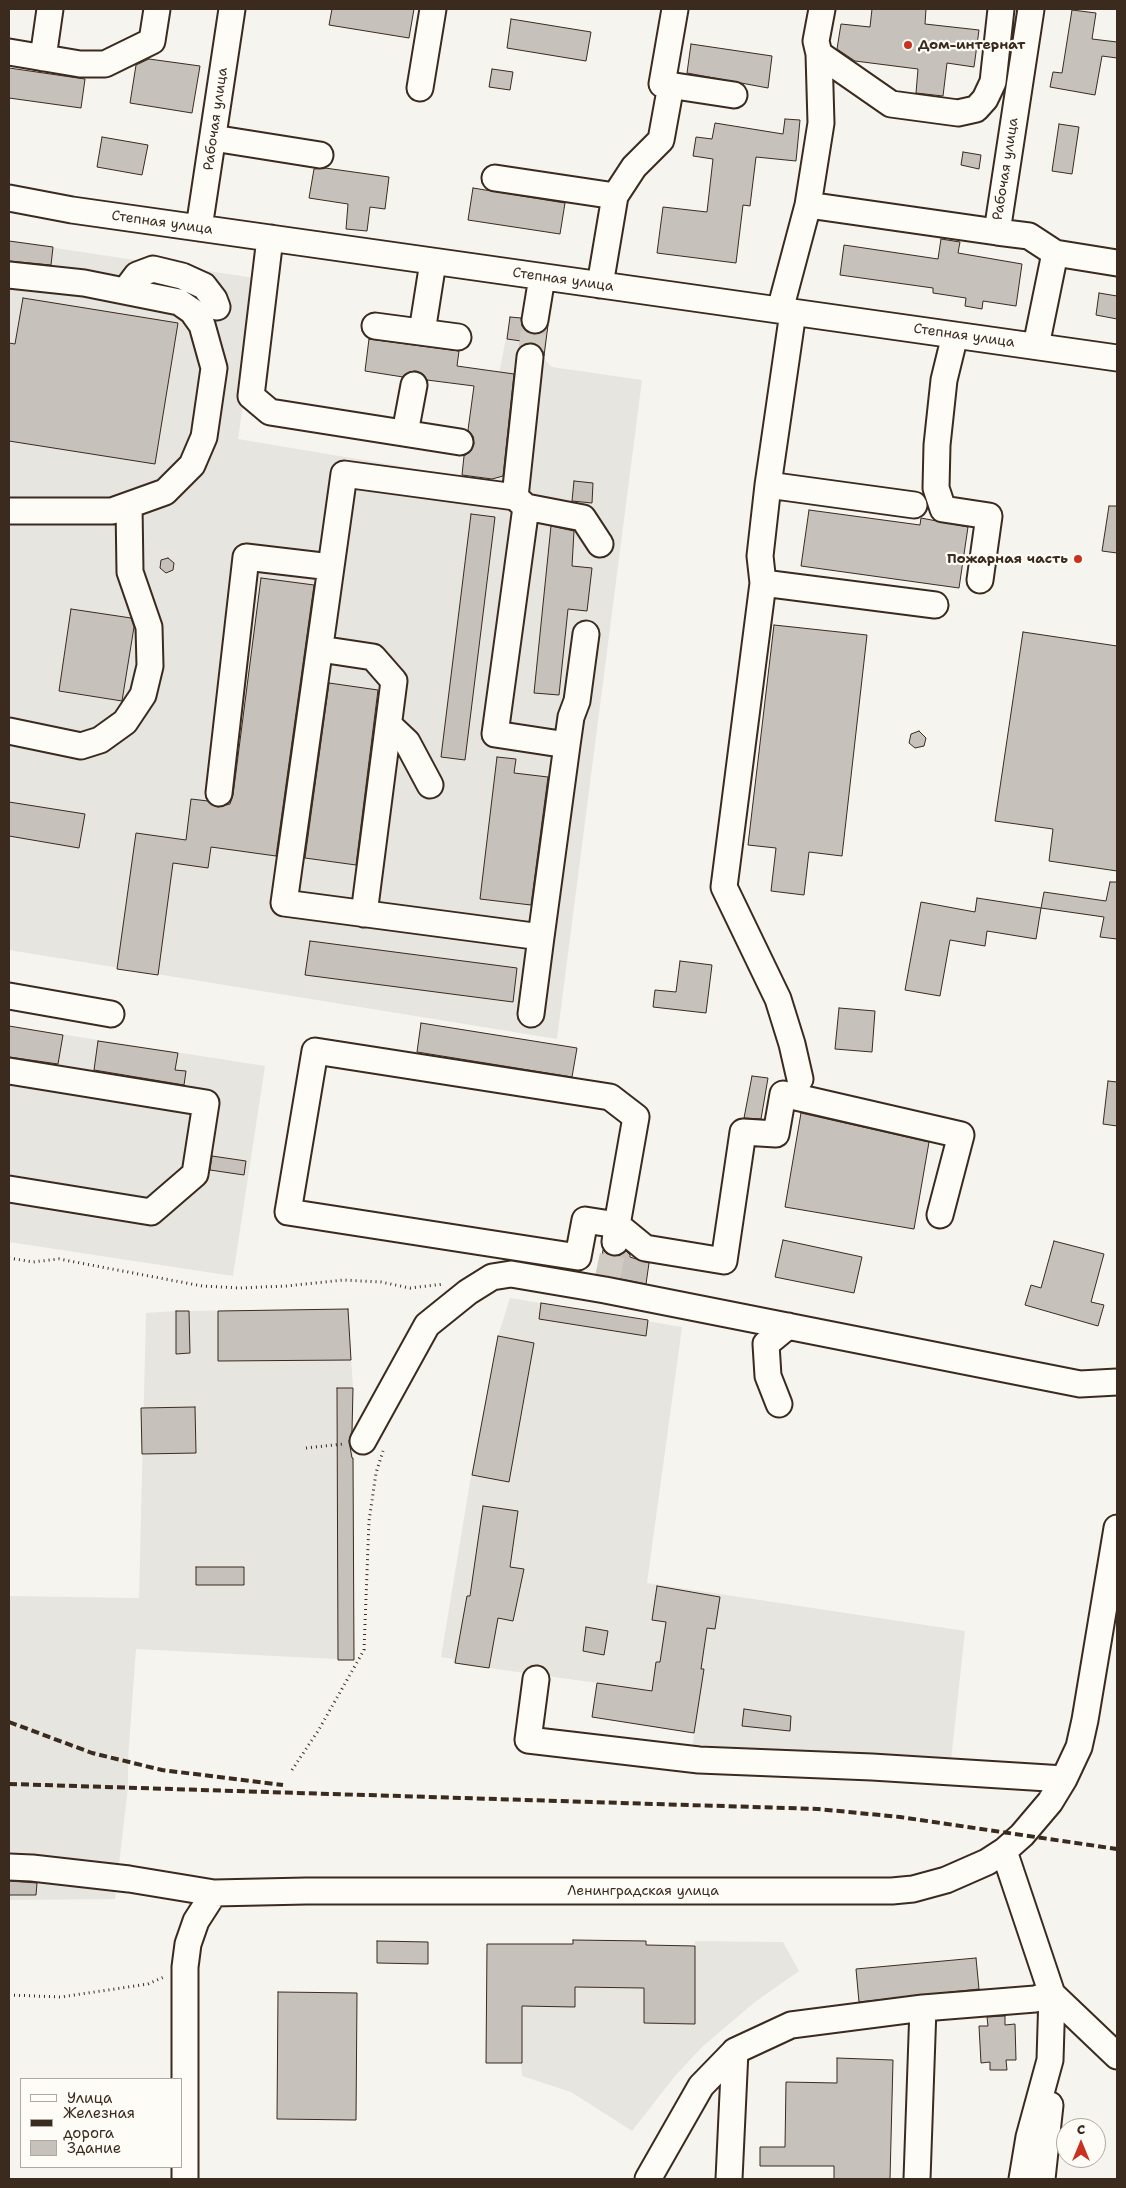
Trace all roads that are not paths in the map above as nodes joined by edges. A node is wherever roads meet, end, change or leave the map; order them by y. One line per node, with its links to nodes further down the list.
1 (50, 9): 11 (street)
2 (157, 9): 11 (street)
3 (232, 9): 15 (street, Рабочая улица)
4 (433, 9): 13 (street)
5 (675, 9): 12 (street)
6 (822, 9): 10 (street)
7 (1001, 9): 10 (street)
8 (1031, 9): 22 (street, Рабочая улица)
9 (9, 52): 11 (street)
10 (820, 54): 20 (street)
11 (43, 58)
12 (671, 85): 14 (street); 18 (street)
13 (420, 88)
14 (734, 95)
15 (213, 138): 16 (street); 21 (street, Рабочая улица)
16 (320, 154)
17 (495, 178): 18 (street)
18 (615, 196): 29 (street)
19 (9, 198): 21 (street, Степная улица)
20 (808, 205): 22 (street); 32 (street)
21 (200, 228): 23 (street, Степная улица)
22 (997, 232): 24 (street, Рабочая улица)
23 (270, 238): 25 (street, Степная улица); 42 (street)
24 (1055, 253): 26 (street); 38 (street)
25 (433, 262): 28 (street, Степная улица); 35 (street)
26 (1117, 264)
27 (9, 275): 30 (street)
28 (542, 277): 29 (street, Степная улица); 33 (street)
29 (600, 285): 32 (street, Степная улица)
30 (125, 291): 31 (street); 46 (street)
31 (217, 307)
32 (786, 311): 36 (street, Степная улица); 44 (street)
33 (535, 320)
34 (375, 326): 35 (street)
35 (422, 332): 37 (street)
36 (955, 335): 38 (street, Степная улица); 51 (street)
37 (458, 337)
38 (1036, 346): 40 (street, Степная улица)
39 (530, 357): 45 (street)
40 (1117, 358)
41 (414, 385): 42 (street)
42 (405, 434): 43 (street)
43 (460, 442)
44 (768, 485): 47 (street); 52 (street)
45 (521, 502): 49 (street); 50 (street); 58 (street)
46 (129, 505): 48 (street); 57 (street)
47 (914, 505)
48 (9, 511)
49 (600, 544)
50 (331, 567): 55 (street); 60 (street)
51 (980, 580)
52 (763, 583): 53 (street); 67 (street)
53 (935, 606)
54 (586, 634): 58 (street)
55 (320, 648): 56 (street); 61 (street)
56 (389, 725): 59 (street); 61 (street)
57 (9, 731)
58 (567, 745): 62 (street)
59 (430, 785)
60 (218, 793)
61 (364, 914): 62 (street)
62 (541, 938): 65 (street)
63 (9, 996): 64 (street)
64 (110, 1014)
65 (531, 1014)
66 (9, 1071): 68 (street)
67 (800, 1079)
68 (9, 1189)
69 (940, 1215): 70 (street)
70 (616, 1233): 70 (street)
71 (788, 1326): 72 (street); 73 (street); 74 (street)
72 (1117, 1382)
73 (779, 1404)
74 (374, 1444)
75 (1117, 1528): 77 (street, Ленинградская улица)
76 (536, 1679): 77 (street)
77 (1064, 1779): 78 (street, Ленинградская улица)
78 (1004, 1851): 80 (street, Ленинградская улица); 81 (street)
79 (9, 1867): 80 (street, Ленинградская улица)
80 (214, 1894): 86 (street)
81 (1052, 1994): 82 (street); 84 (street); 85 (street)
82 (923, 2008): 83 (street); 89 (street)
83 (736, 2051): 87 (street); 88 (street)
84 (1117, 2056)
85 (1050, 2060): 90 (street); 91 (street)
86 (185, 2179)
87 (648, 2179)
88 (729, 2179)
89 (917, 2179)
90 (1022, 2179)
91 (1042, 2179)

